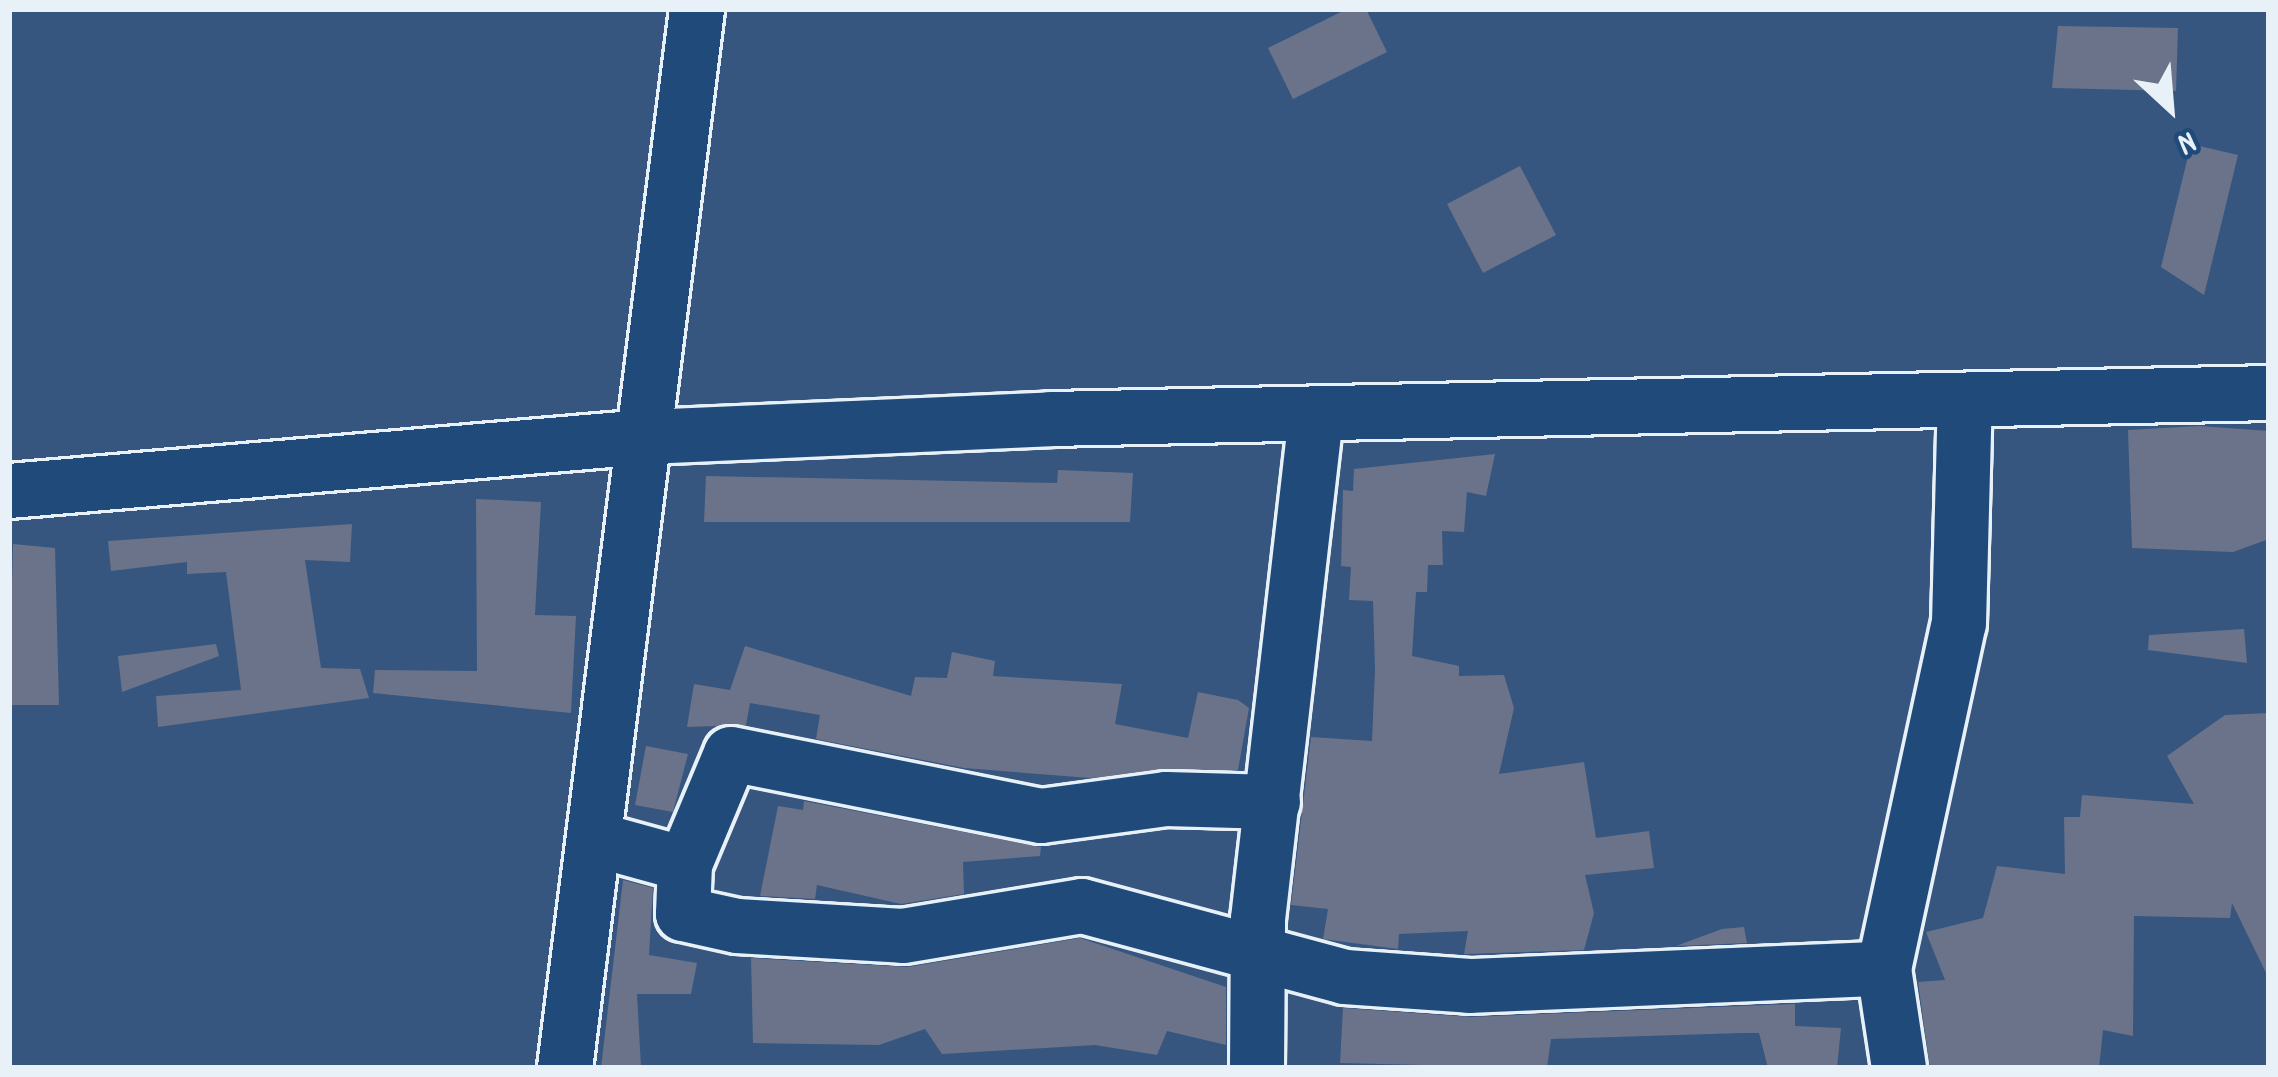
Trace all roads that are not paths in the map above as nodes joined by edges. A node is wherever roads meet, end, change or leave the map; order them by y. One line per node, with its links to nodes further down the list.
1 (697, 9): 5 (street)
2 (2269, 393): 3 (street)
3 (1965, 400): 4 (street); 11 (street)
4 (1316, 416): 5 (street); 7 (street)
5 (645, 437): 6 (street); 8 (street)
6 (9, 491)
7 (1273, 802): 9 (street); 10 (street)
8 (594, 839): 9 (street); 12 (street)
9 (685, 864): 10 (street)
10 (1263, 956): 11 (street); 13 (street)
11 (1884, 969): 14 (street)
12 (565, 1068)
13 (1257, 1068)
14 (1899, 1068)

